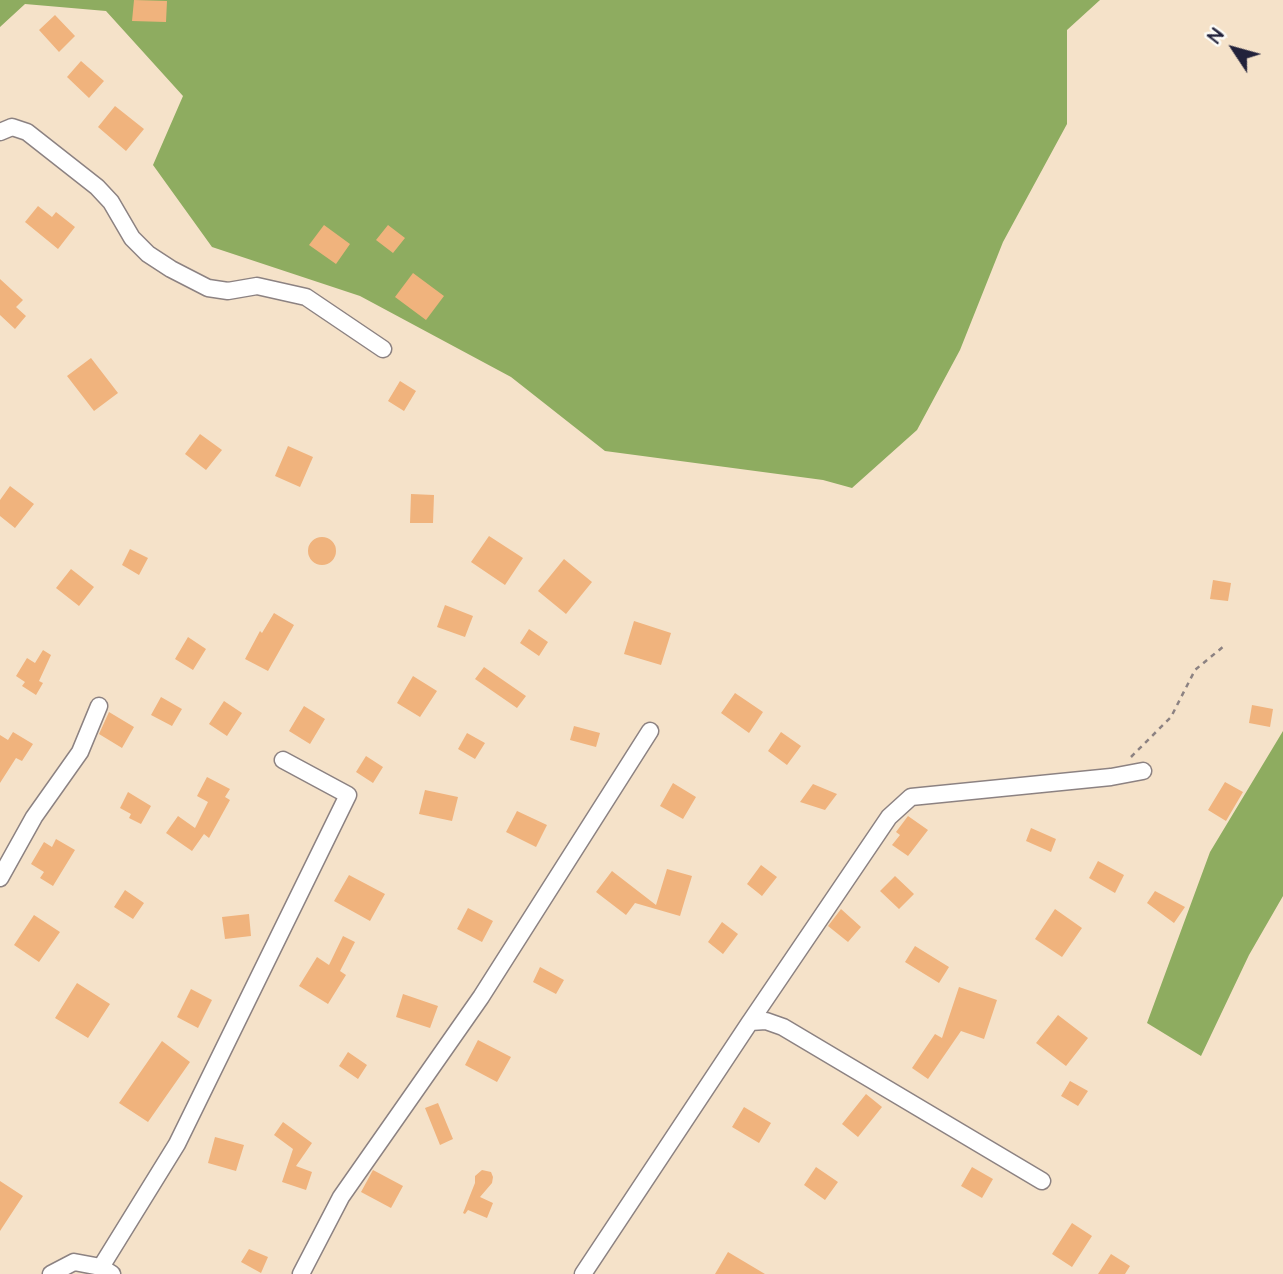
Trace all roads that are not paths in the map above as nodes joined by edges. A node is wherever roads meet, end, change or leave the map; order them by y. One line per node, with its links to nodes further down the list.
1 (0, 132): 2 (street)
2 (383, 349)
3 (99, 706): 7 (street)
4 (650, 731): 12 (street)
5 (283, 760): 10 (street)
6 (1143, 771): 8 (street)
7 (0, 878)
8 (750, 1022): 9 (street); 13 (street)
9 (1042, 1181)
10 (106, 1270): 11 (street)
11 (51, 1274)
12 (301, 1274)
13 (583, 1274)

